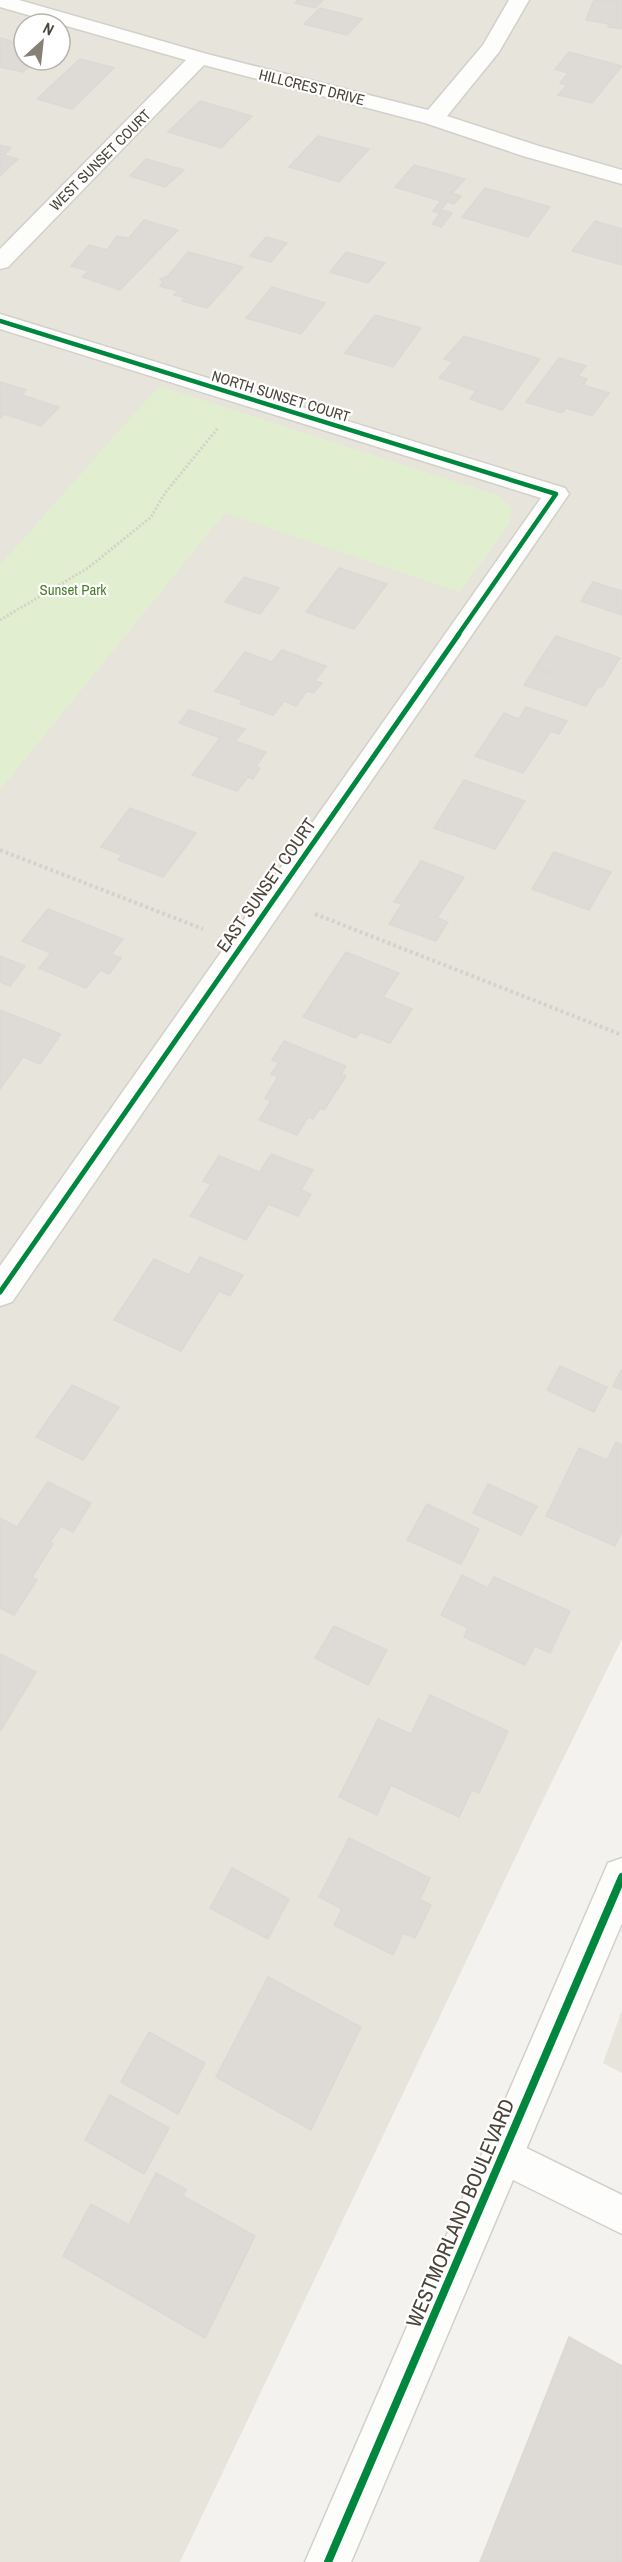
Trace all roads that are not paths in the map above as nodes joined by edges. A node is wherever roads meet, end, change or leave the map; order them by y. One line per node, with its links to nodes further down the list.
1 (519, 0): 4 (street)
2 (0, 1): 3 (street, HILLCREST DRIVE)
3 (200, 58): 4 (street, HILLCREST DRIVE); 6 (street, WEST SUNSET COURT)
4 (434, 118): 5 (street, HILLCREST DRIVE)
5 (622, 177)
6 (0, 262)
7 (0, 321): 8 (street, NORTH SUNSET COURT)
8 (556, 494): 9 (street, EAST SUNSET COURT)
9 (0, 1292)
10 (622, 1877): 11 (street, WESTMORLAND BOULEVARD)
11 (502, 2155): 12 (lane); 13 (street, WESTMORLAND BOULEVARD)
12 (622, 2215)
13 (328, 2562)

